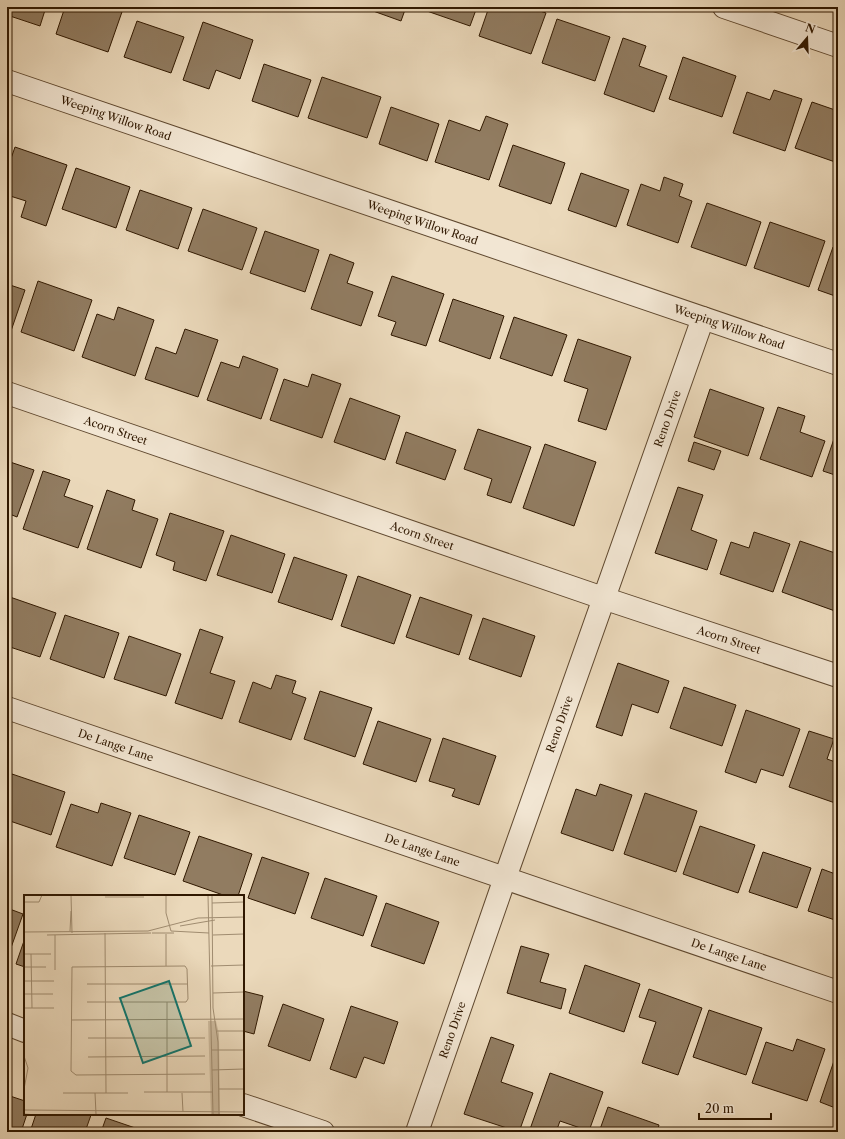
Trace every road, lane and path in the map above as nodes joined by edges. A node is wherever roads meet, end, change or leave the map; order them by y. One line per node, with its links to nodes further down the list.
1 (724, 7): 2 (street)
2 (838, 46)
3 (7, 81): 4 (street, Weeping Willow Road)
4 (704, 318): 5 (street, Weeping Willow Road); 7 (street, Reno Drive)
5 (838, 364)
6 (7, 393): 7 (street, Acorn Street)
7 (603, 598): 8 (street, Acorn Street); 10 (street, Reno Drive)
8 (838, 676)
9 (7, 708): 10 (street, De Lange Lane)
10 (505, 878): 11 (street, De Lange Lane); 16 (street, Reno Drive)
11 (838, 992)
12 (7, 1024): 13 (street)
13 (24, 1031)
14 (244, 1105): 15 (street)
15 (324, 1132)
16 (417, 1132)

